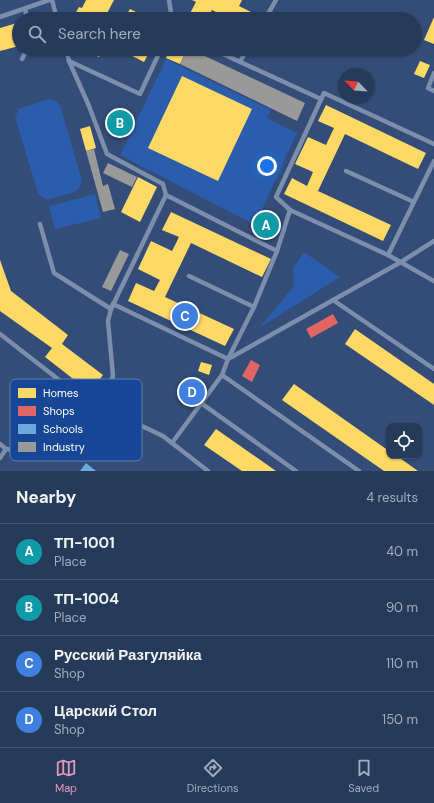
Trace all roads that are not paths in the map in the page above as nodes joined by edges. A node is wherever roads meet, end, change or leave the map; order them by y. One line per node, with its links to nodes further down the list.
1 (49, 0): 5 (lane)
2 (52, 0): 8 (lane)
3 (169, 0): 9 (lane)
4 (276, 0): 10 (lane)
5 (25, 9): 6 (lane); 7 (lane)
6 (16, 12)
7 (26, 12)
8 (55, 12)
9 (171, 12)
10 (269, 12)
11 (12, 13): 12 (lane)
12 (0, 17)
13 (24, 56): 18 (lane)
14 (68, 56): 19 (lane)
15 (158, 56): 19 (lane)
16 (227, 56): 20 (lane)
17 (243, 56): 20 (lane)
18 (22, 59)
19 (69, 61): 27 (lane)
20 (240, 62): 23 (lane)
21 (434, 73): 22 (lane)
22 (434, 91)
23 (321, 100): 24 (lane); 29 (lane)
24 (434, 144)
25 (434, 161): 28 (lane)
26 (346, 170): 28 (lane)
27 (166, 196): 32 (lane); 38 (lane)
28 (414, 202): 33 (lane)
29 (290, 210): 32 (lane); 33 (lane)
30 (40, 224): 40 (lane)
31 (434, 241): 34 (lane)
32 (277, 251): 39 (lane)
33 (388, 255): 34 (lane)
34 (401, 262): 36 (lane); 37 (lane)
35 (189, 276): 39 (lane)
36 (434, 281)
37 (333, 300): 42 (lane); 43 (lane)
38 (114, 304): 40 (lane); 42 (lane)
39 (254, 307): 42 (lane)
40 (111, 309): 46 (lane)
41 (0, 334): 45 (lane)
42 (228, 359): 44 (lane)
43 (434, 368)
44 (222, 375): 47 (lane); 56 (lane)
45 (58, 379)
46 (112, 379)
47 (201, 403): 49 (lane); 55 (lane)
48 (142, 426): 49 (lane)
49 (172, 443): 54 (lane)
50 (0, 444): 51 (lane)
51 (6, 449): 52 (lane); 53 (lane)
52 (10, 450)
53 (0, 458)
54 (208, 471)
55 (296, 471)
56 (359, 471)

